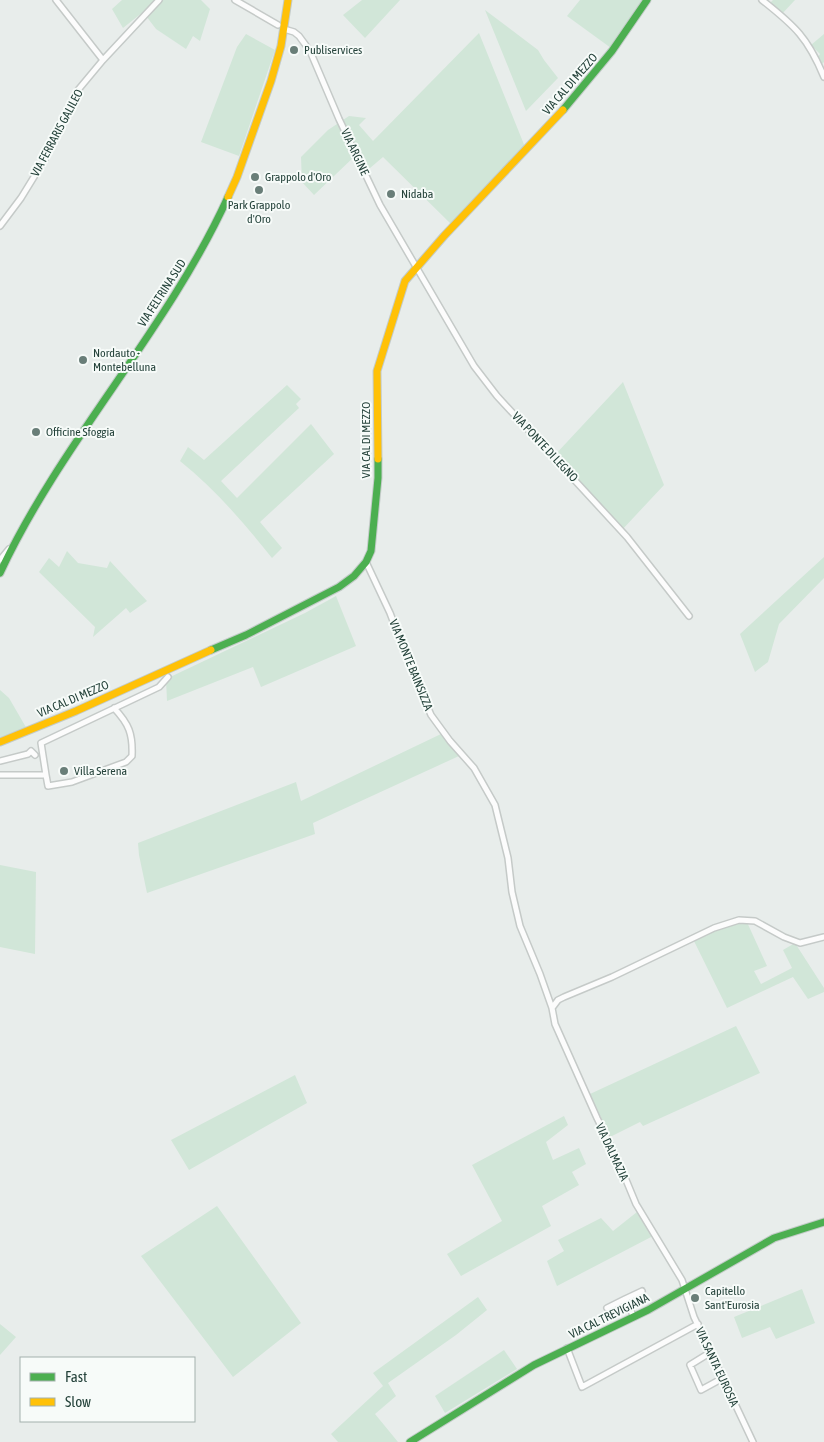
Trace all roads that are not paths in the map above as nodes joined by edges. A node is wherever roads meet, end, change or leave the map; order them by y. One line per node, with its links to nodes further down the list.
1 (56, 0): 8 (street)
2 (159, 0): 8 (street, VIA FERRARIS GALILEO)
3 (236, 0): 7 (street)
4 (288, 0): 7 (street, VIA FELTRINA SUD)
5 (647, 0): 11 (street, VIA CAL DI MEZZO)
6 (762, 0): 9 (street)
7 (281, 27): 11 (street, VIA ARGINE); 12 (street, VIA FELTRINA SUD)
8 (103, 60): 10 (street, VIA FERRARIS GALILEO)
9 (824, 78)
10 (0, 226)
11 (417, 266): 14 (street, VIA CAL DI MEZZO); 16 (street, VIA PONTE DI LEGNO)
12 (14, 543): 13 (street); 15 (street, VIA FELTRINA SUD)
13 (0, 560)
14 (366, 562): 19 (street, VIA CAL DI MEZZO); 24 (street, VIA MONTE BAINSIZZA)
15 (0, 574)
16 (689, 616)
17 (168, 677): 18 (street)
18 (114, 708): 20 (street); 23 (street)
19 (0, 742)
20 (43, 752): 21 (street); 23 (street)
21 (0, 760)
22 (0, 775): 23 (street)
23 (46, 775)
24 (497, 812): 26 (street, VIA DALMAZIA)
25 (824, 937): 26 (street)
26 (552, 1008): 28 (street, VIA DALMAZIA)
27 (824, 1222): 28 (street, VIA CAL TREVIGIANA)
28 (685, 1290): 32 (street, VIA CAL TREVIGIANA); 33 (street, VIA SANTA EUROSIA)
29 (642, 1291): 30 (street)
30 (626, 1299): 31 (street); 32 (street)
31 (607, 1308)
32 (634, 1317): 34 (street, VIA CAL TREVIGIANA)
33 (698, 1324): 34 (street); 35 (street, VIA SANTA EUROSIA)
34 (567, 1348): 37 (street, VIA CAL TREVIGIANA)
35 (711, 1352): 36 (street, VIA SANTA EUROSIA); 36 (street)
36 (723, 1378): 38 (street, VIA SANTA EUROSIA)
37 (410, 1442)
38 (753, 1442)

